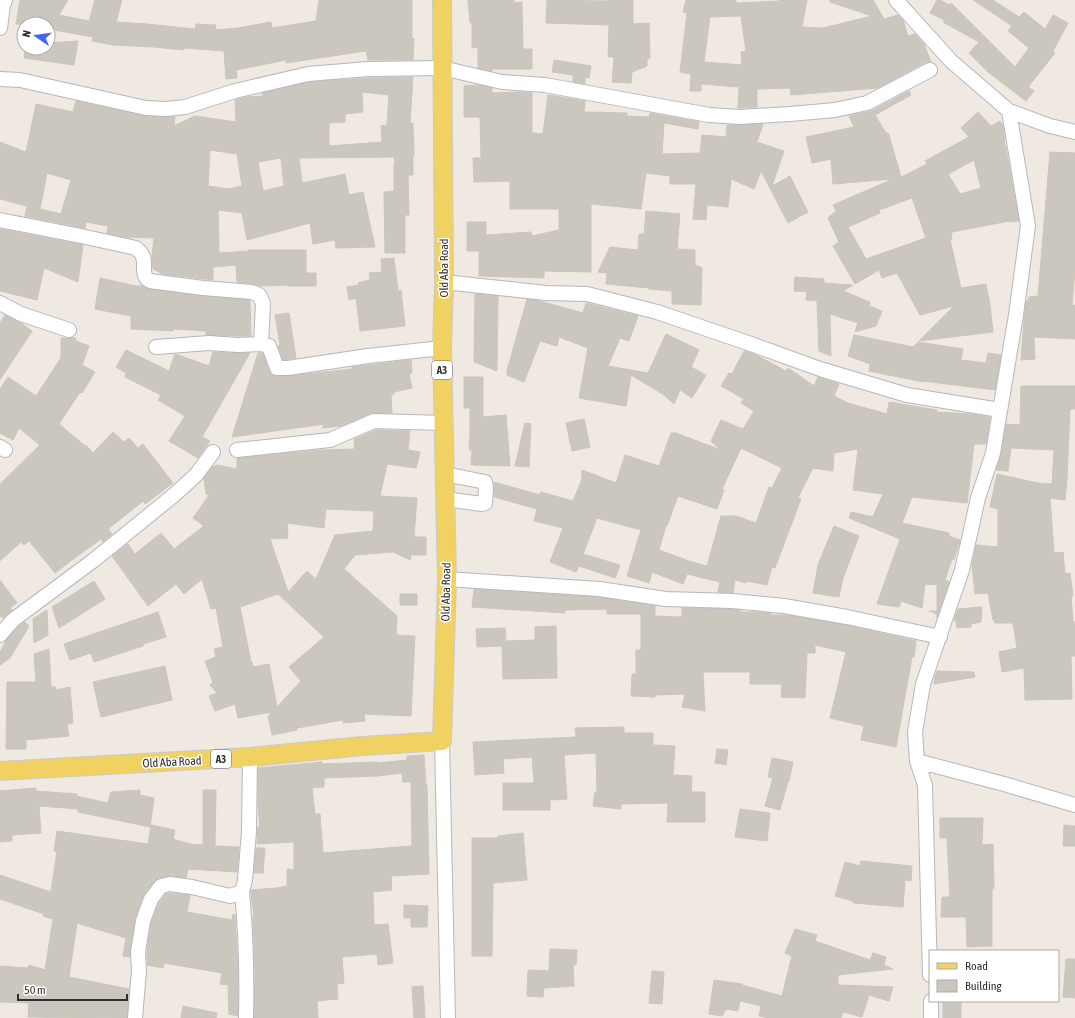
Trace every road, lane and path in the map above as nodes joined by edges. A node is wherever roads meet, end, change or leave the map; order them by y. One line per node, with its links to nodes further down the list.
1 (442, 0): 5 (main road, Old Aba Road / A3)
2 (896, 0): 8 (street)
3 (3, 3): 4 (street)
4 (0, 28)
5 (442, 68): 6 (street); 7 (street); 12 (main road, Old Aba Road / A3)
6 (930, 70)
7 (0, 79)
8 (1006, 109): 9 (street); 10 (street); 18 (street)
9 (1075, 129)
10 (1075, 132)
11 (0, 220): 15 (street)
12 (444, 282): 17 (main road, Old Aba Road / A3); 18 (street)
13 (0, 303): 14 (street)
14 (69, 330)
15 (261, 344): 16 (street); 17 (street)
16 (156, 348)
17 (442, 348): 19 (main road, Old Aba Road / A3)
18 (1000, 410): 26 (street)
19 (444, 423): 20 (street); 22 (main road, Old Aba Road / A3)
20 (236, 450)
21 (213, 452): 25 (street)
22 (445, 474): 23 (main road, Old Aba Road / A3); 23 (street)
23 (445, 499): 24 (main road, Old Aba Road / A3)
24 (447, 579): 26 (street); 27 (main road, Old Aba Road / A3)
25 (0, 635)
26 (940, 637): 29 (street)
27 (442, 741): 28 (main road, Old Aba Road / A3); 37 (street)
28 (250, 757): 30 (main road, Old Aba Road / A3); 32 (street)
29 (917, 761): 31 (street); 33 (street)
30 (0, 771)
31 (1075, 805)
32 (242, 892): 35 (street); 36 (street)
33 (929, 950)
34 (931, 1002): 38 (street)
35 (135, 1018)
36 (246, 1018)
37 (448, 1018)
38 (931, 1018)

